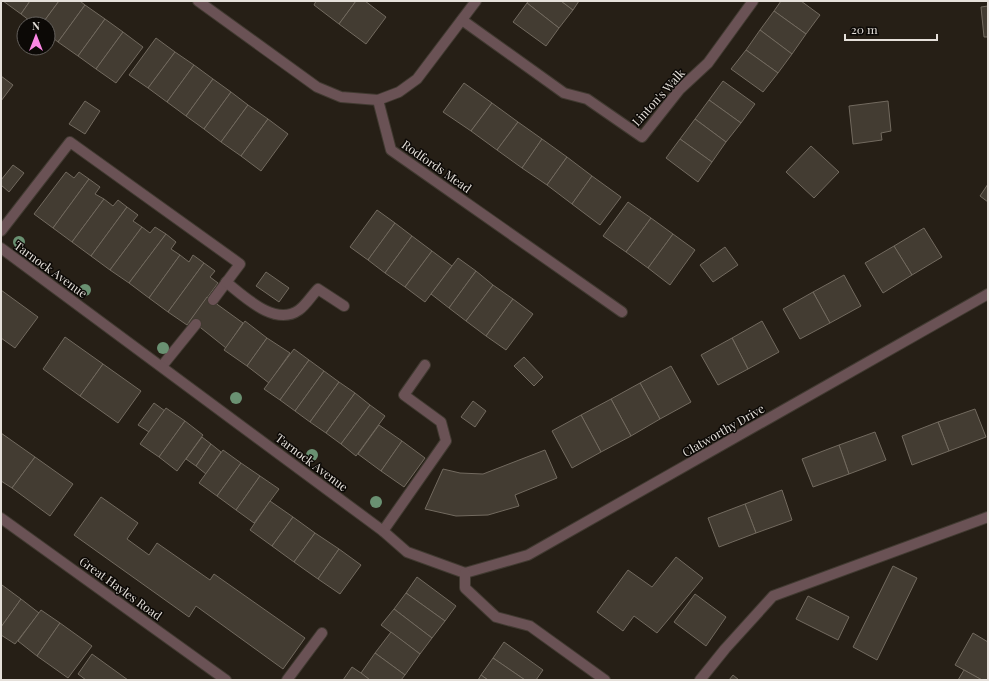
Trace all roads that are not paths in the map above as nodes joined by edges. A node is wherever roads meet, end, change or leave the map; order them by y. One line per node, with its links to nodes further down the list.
1 (198, 1): 5 (street)
2 (476, 1): 4 (street)
3 (753, 1): 4 (street, Linton's Walk)
4 (462, 20): 5 (street)
5 (378, 100): 12 (street, Rodfords Mead)
6 (1, 231): 8 (street)
7 (1, 248): 15 (street, Tarnock Avenue)
8 (226, 282): 10 (street); 11 (street)
9 (988, 294): 19 (street, Clatworthy Drive)
10 (213, 300)
11 (344, 306)
12 (622, 312)
13 (196, 324): 15 (street)
14 (425, 365): 18 (street)
15 (162, 366): 18 (street, Tarnock Avenue)
16 (988, 517): 24 (street)
17 (1, 518): 21 (street, Great Hayles Road)
18 (383, 531): 19 (street, Tarnock Avenue)
19 (464, 573): 23 (street)
20 (322, 633): 22 (street)
21 (226, 680)
22 (287, 680)
23 (605, 680)
24 (700, 680)

